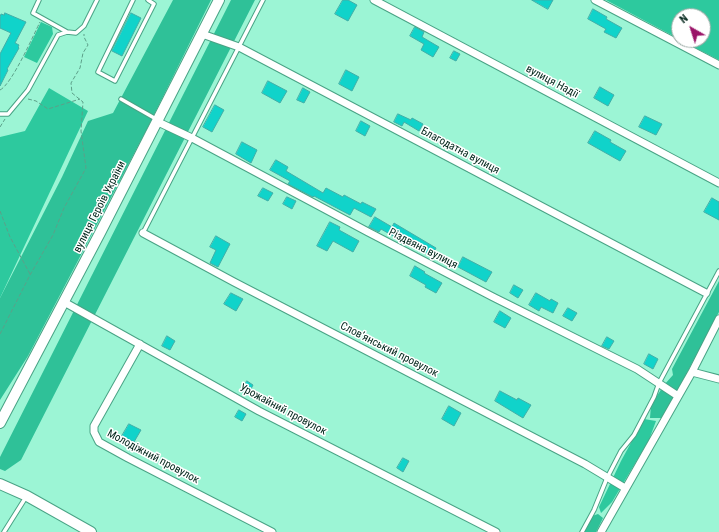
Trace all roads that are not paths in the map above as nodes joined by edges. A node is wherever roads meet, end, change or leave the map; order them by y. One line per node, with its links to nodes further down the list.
1 (39, 0): 9 (lane)
2 (97, 0): 9 (lane)
3 (133, 0): 4 (lane)
4 (148, 0)
5 (219, 0): 10 (main road, вулиця Героїв України)
6 (263, 0): 11 (lane)
7 (374, 0): 17 (street, вулиця Надії)
8 (595, 0): 12 (street)
9 (67, 32): 14 (lane)
10 (202, 34): 11 (street, Благодатна вулиця); 15 (main road, вулиця Героїв України)
11 (239, 47): 16 (lane); 20 (street, Благодатна вулиця)
12 (719, 64)
13 (121, 99): 15 (lane)
14 (0, 114)
15 (158, 121): 16 (street, Різдвяна вулиця); 21 (main road, вулиця Героїв України)
16 (192, 138): 18 (lane); 26 (street, Різдвяна вулиця)
17 (719, 183)
18 (143, 232): 29 (street, Словʼянський провулок)
19 (719, 271): 20 (lane)
20 (706, 293): 26 (lane)
21 (64, 302): 23 (street, Урожайний провулок); 28 (main road, вулиця Героїв України)
22 (719, 319): 24 (street)
23 (140, 344): 35 (street, Молодіжний провулок); 36 (street, Урожайний провулок)
24 (692, 372): 25 (street); 27 (street)
25 (719, 379)
26 (659, 383): 27 (street, Різдвяна вулиця); 29 (lane)
27 (678, 396): 31 (street)
28 (0, 423)
29 (607, 478): 31 (street, Словʼянський провулок); 37 (lane)
30 (0, 484): 32 (main road)
31 (625, 488): 38 (street)
32 (27, 496): 33 (lane); 34 (main road)
33 (4, 532)
34 (91, 532)
35 (272, 532)
36 (496, 532)
37 (582, 532)
38 (601, 532)

